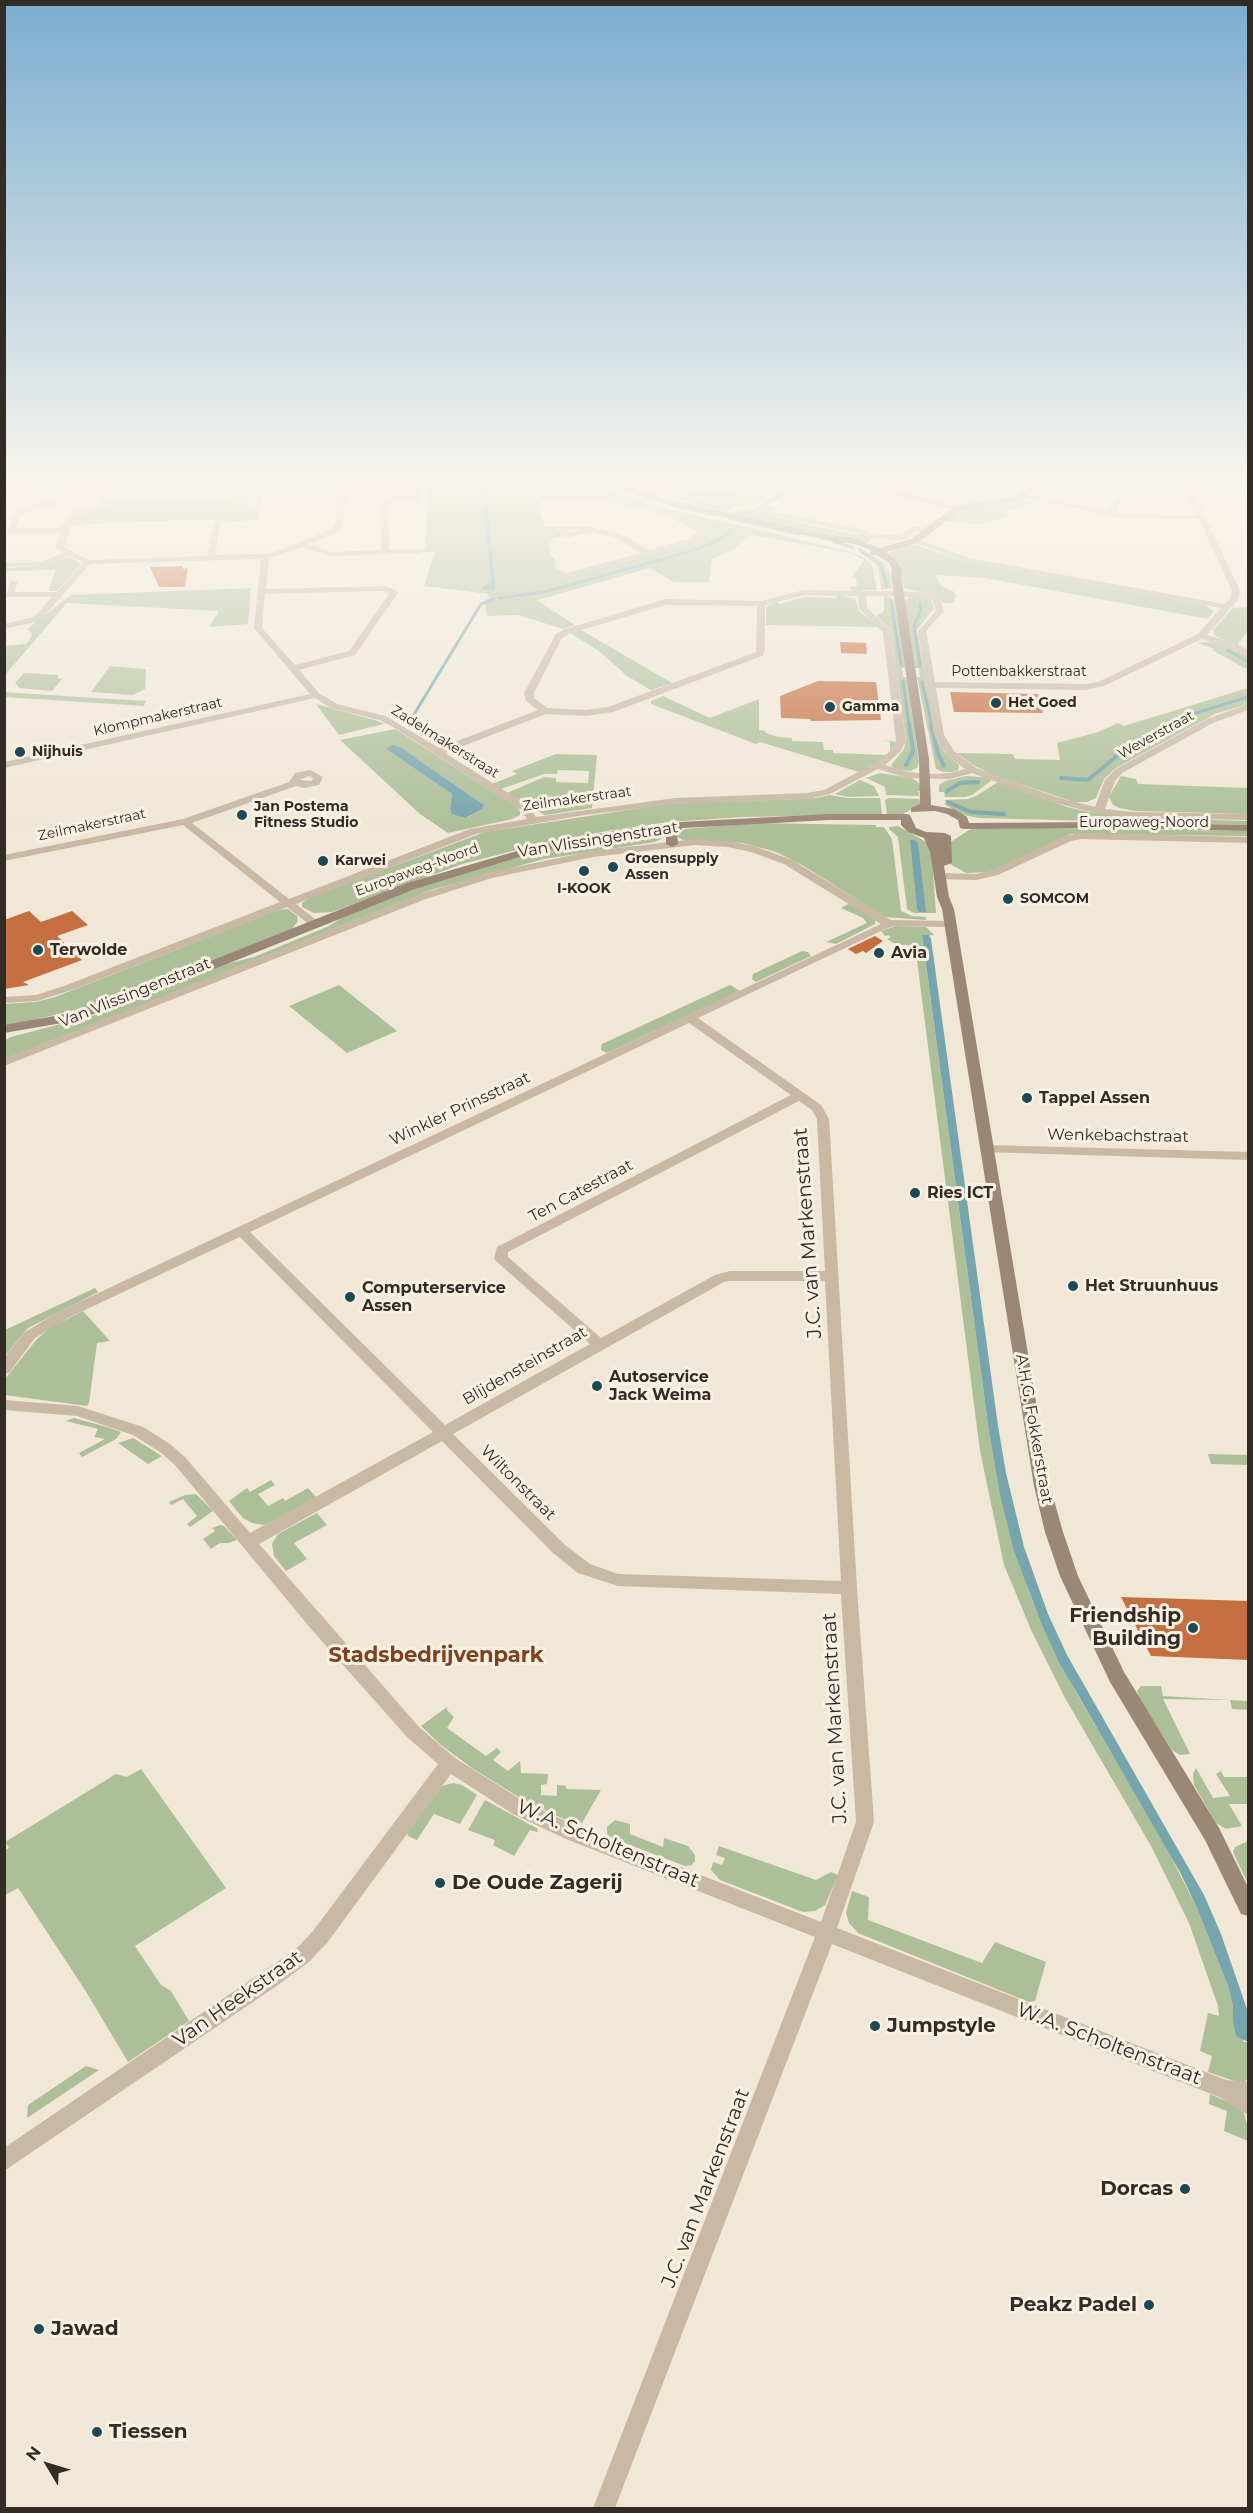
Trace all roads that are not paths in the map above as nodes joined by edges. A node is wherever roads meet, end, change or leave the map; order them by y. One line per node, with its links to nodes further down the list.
1 (56, 597): 12 (street)
2 (261, 597): 15 (street, Zadelmakerstraat)
3 (391, 597): 15 (street)
4 (785, 597): 10 (street)
5 (862, 597): 22 (street, Zeilmakerstraat)
6 (899, 597): 24 (street)
7 (930, 597): 16 (street)
8 (1173, 597): 11 (street)
9 (1234, 597): 11 (street)
10 (760, 604): 19 (street); 19 (street)
11 (1227, 607): 13 (street, Pottenbakkerstraat)
12 (4, 627)
13 (1201, 636): 14 (street); 16 (street, Pottenbakkerstraat)
14 (1248, 653)
15 (295, 668): 17 (street, Zadelmakerstraat)
16 (932, 684): 23 (street)
17 (316, 694): 20 (street, Zadelmakerstraat); 21 (street, Klompmakerstraat)
18 (1248, 707): 28 (street, Weverstraat)
19 (545, 711): 20 (street)
20 (438, 753): 30 (street, Zadelmakerstraat)
21 (4, 765)
22 (878, 766): 24 (street); 30 (street, Zeilmakerstraat)
23 (973, 770): 24 (street); 28 (street, Europaweg-Noord)
24 (927, 776): 26 (street); 27 (street)
25 (294, 783): 32 (street, Zeilmakerstraat)
26 (923, 808): 27 (street); 31 (street)
27 (941, 808): 33 (street)
28 (1099, 811): 29 (street, Europaweg-Noord)
29 (1248, 817)
30 (533, 820): 42 (street, Zeilmakerstraat)
31 (906, 821): 34 (street, Europaweg-Noord); 36 (street)
32 (184, 822): 40 (street, Zeilmakerstraat); 42 (street)
33 (963, 822): 35 (street, Europaweg-Noord); 37 (street)
34 (680, 825): 39 (street); 44 (street, Europaweg-Noord)
35 (1248, 828)
36 (928, 836): 37 (street); 41 (street, A.H.G. Fokkerstraat)
37 (945, 836): 41 (street, A.H.G. Fokkerstraat)
38 (1248, 840): 41 (street, Europaweg-Noord)
39 (672, 844): 45 (street, Van Vlissingenstraat); 51 (street, Van Vlissingenstraat)
40 (4, 858)
41 (943, 876): 43 (street, A.H.G. Fokkerstraat)
42 (287, 903): 44 (street); 46 (street, Zeilmakerstraat)
43 (949, 916): 45 (street, Winkler Prinsstraat); 53 (street, A.H.G. Fokkerstraat)
44 (315, 924): 48 (street, Europaweg-Noord)
45 (889, 924): 47 (street, Winkler Prinsstraat)
46 (4, 1000)
47 (690, 1018): 52 (street, J.C. van Markenstraat); 55 (street, Winkler Prinsstraat)
48 (62, 1019): 49 (street, Europaweg-Noord); 50 (street, Europaweg-Noord)
49 (4, 1029)
50 (4, 1038)
51 (4, 1063)
52 (798, 1096): 56 (street, J.C. van Markenstraat); 57 (street, Ten Catestraat)
53 (986, 1149): 54 (street, Wenkebachstraat); 64 (street, A.H.G. Fokkerstraat)
54 (1248, 1156)
55 (241, 1230): 58 (street, Winkler Prinsstraat); 60 (street, Wiltonstraat)
56 (833, 1276): 57 (street, Blijdensteinstraat); 62 (street, J.C. van Markenstraat)
57 (599, 1344): 60 (street, Blijdensteinstraat)
58 (4, 1369)
59 (4, 1405): 61 (street, W.A. Scholtenstraat)
60 (444, 1434): 61 (street, Blijdensteinstraat); 62 (street, Wiltonstraat)
61 (250, 1541): 63 (street, W.A. Scholtenstraat)
62 (849, 1588): 65 (street, J.C. van Markenstraat)
63 (449, 1763): 65 (street, W.A. Scholtenstraat); 69 (street, Van Heekstraat)
64 (1248, 1906)
65 (826, 1934): 66 (street, W.A. Scholtenstraat); 70 (street, J.C. van Markenstraat)
66 (1226, 2090): 67 (street, W.A. Scholtenstraat); 68 (street, W.A. Scholtenstraat)
67 (1248, 2092)
68 (1248, 2105)
69 (4, 2162)
70 (604, 2508)

